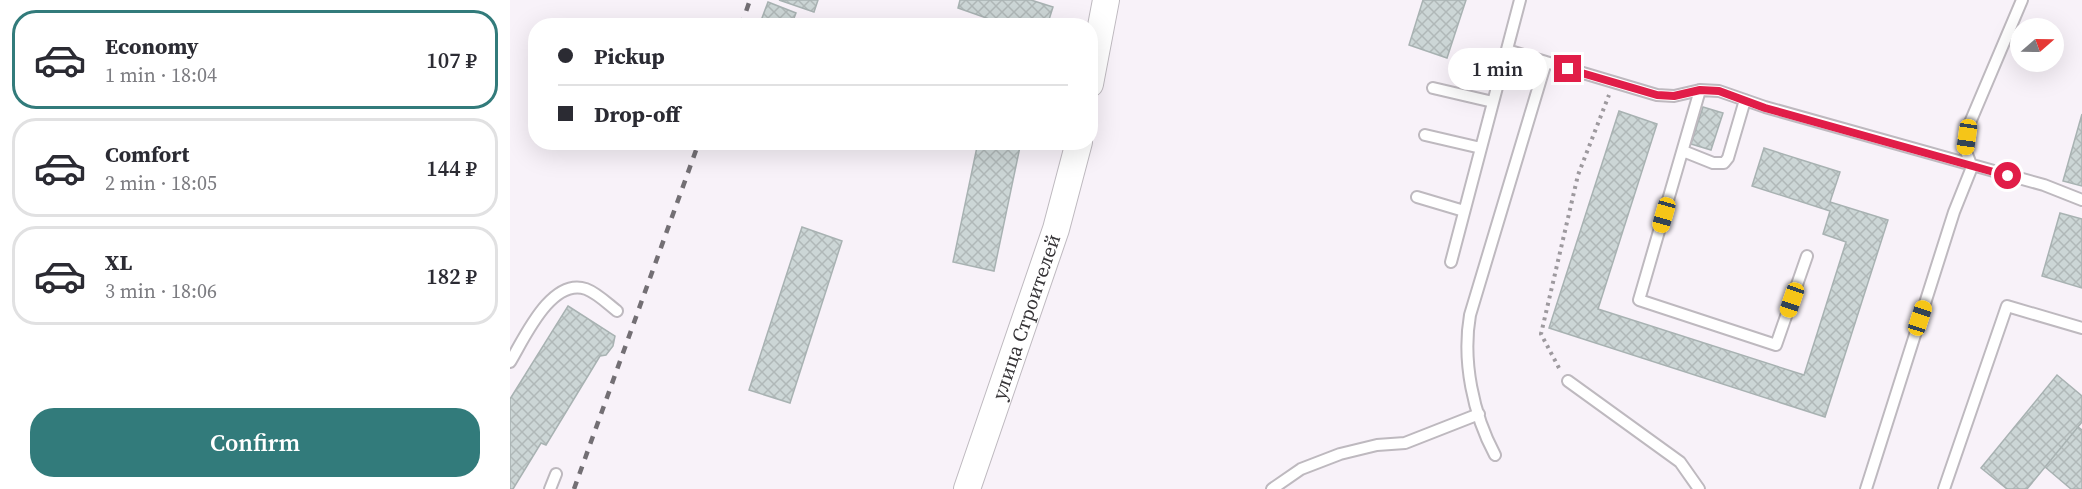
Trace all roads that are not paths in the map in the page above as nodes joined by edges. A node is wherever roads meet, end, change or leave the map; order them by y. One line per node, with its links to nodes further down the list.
1 (1106, 0): 4 (street)
2 (1520, 0): 5 (lane)
3 (2022, 0): 15 (lane)
4 (1098, 42)
5 (1507, 50): 6 (lane); 10 (lane)
6 (1546, 62): 8 (lane); 25 (lane)
7 (1433, 88): 10 (lane)
8 (1700, 90): 9 (lane); 14 (lane)
9 (1745, 99): 14 (lane); 15 (lane)
10 (1493, 102): 12 (lane)
11 (1425, 135): 12 (lane)
12 (1481, 148): 18 (lane)
13 (1077, 150): 29 (street, улица Строителей)
14 (1683, 151): 19 (lane)
15 (1972, 167): 17 (lane); 32 (lane)
16 (1417, 197): 18 (lane)
17 (2082, 200)
18 (1464, 211): 20 (lane)
19 (1807, 256)
20 (1451, 262)
21 (617, 311): 23 (lane)
22 (2082, 328): 33 (lane)
23 (510, 362)
24 (1568, 381): 31 (lane)
25 (1479, 414): 26 (lane); 30 (lane)
26 (1495, 454)
27 (556, 474): 28 (lane)
28 (550, 489)
29 (967, 489)
30 (1272, 489)
31 (1699, 489)
32 (1866, 489)
33 (1944, 489)

